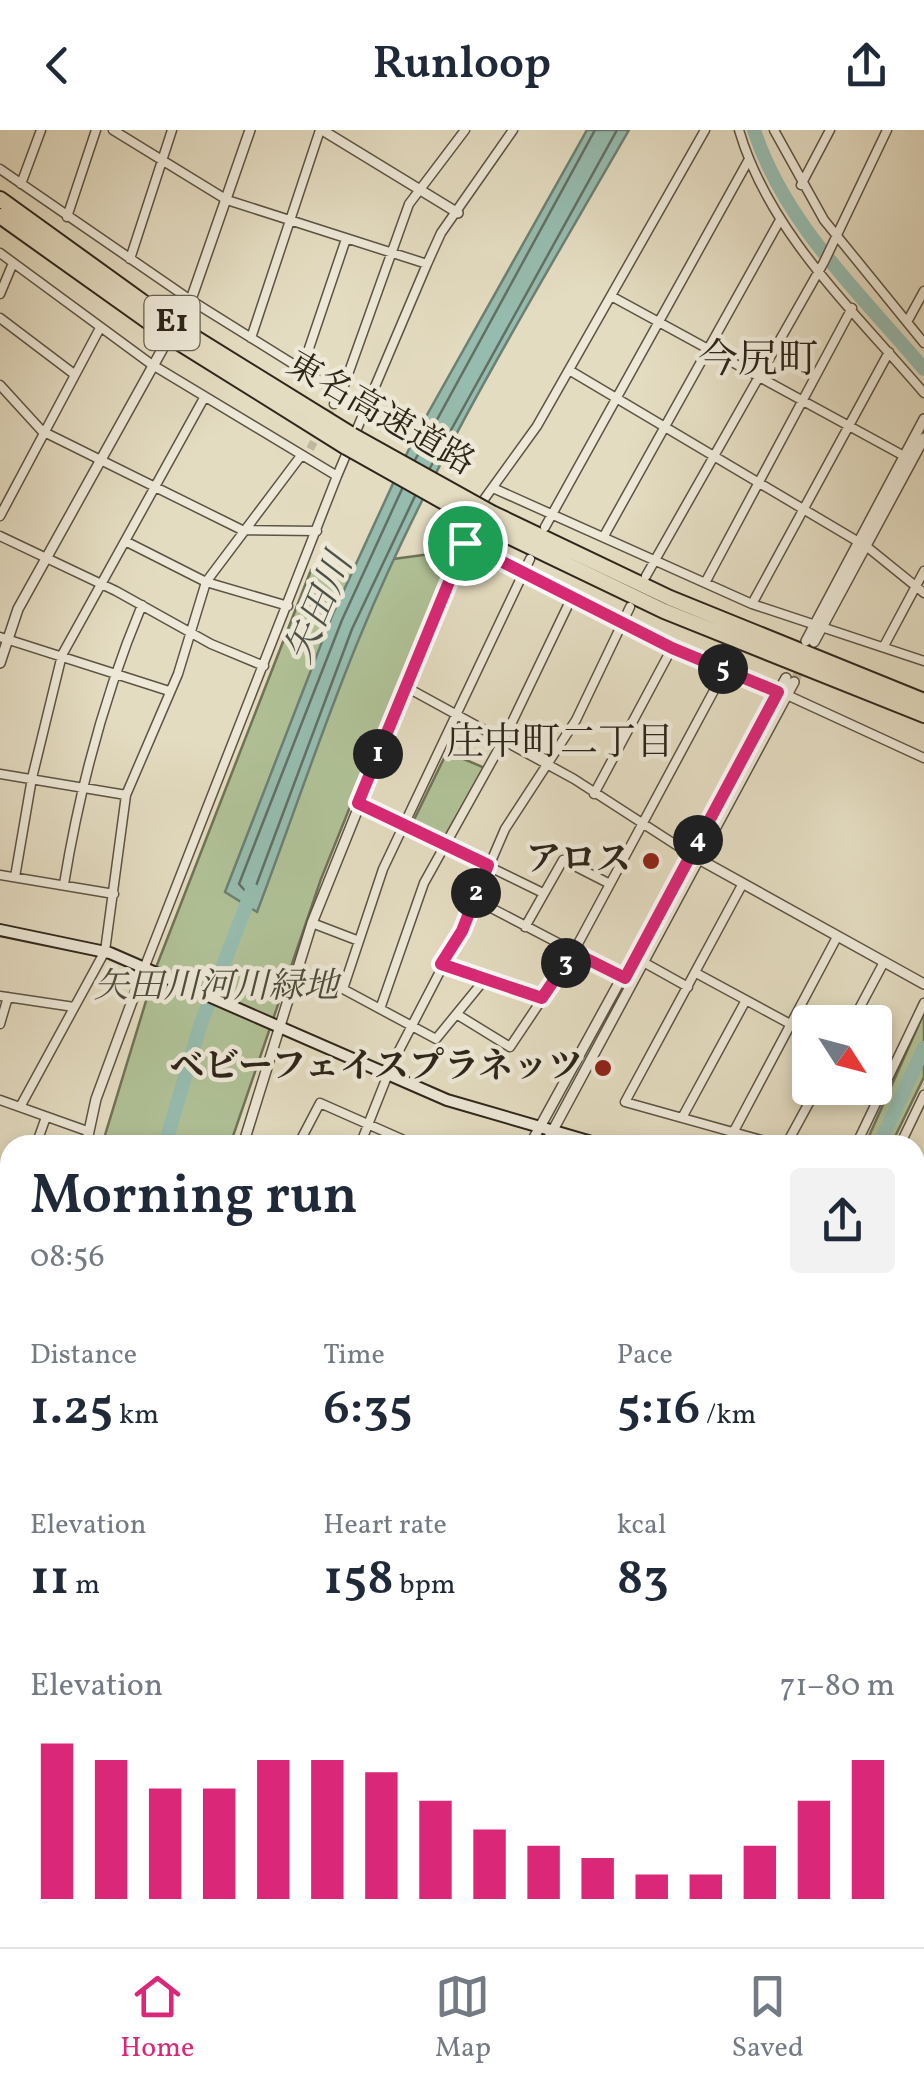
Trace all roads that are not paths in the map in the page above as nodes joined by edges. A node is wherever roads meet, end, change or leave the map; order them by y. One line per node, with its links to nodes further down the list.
1 (41, 130): 17 (street)
2 (96, 130): 24 (street)
3 (113, 130): 15 (street)
4 (172, 130): 15 (street)
5 (250, 130): 21 (street)
6 (321, 130): 19 (street); 26 (street)
7 (466, 130): 19 (street)
8 (513, 130): 22 (street)
9 (705, 130): 37 (street)
10 (740, 130): 14 (street)
11 (774, 130): 18 (street)
12 (830, 130): 18 (street)
13 (887, 130): 28 (street)
14 (748, 161): 25 (street); 42 (street)
15 (163, 162): 21 (street); 31 (street)
16 (0, 169): 17 (street)
17 (20, 184): 24 (street)
18 (801, 185): 28 (street)
19 (422, 191): 22 (street); 30 (street)
20 (0, 199): 67 (highway, 東名高速道路 / E1)
21 (227, 200): 26 (street); 38 (street)
22 (458, 213): 33 (street)
23 (0, 216): 67 (highway, 東名高速道路 / E1)
24 (67, 218): 31 (street)
25 (780, 220): 34 (street); 47 (street)
26 (290, 221): 27 (street); 44 (street)
27 (346, 238): 30 (street); 50 (street)
28 (835, 239): 34 (street); 41 (street)
29 (0, 253): 32 (street)
30 (392, 254): 33 (street); 56 (street)
31 (130, 259): 38 (street)
32 (13, 263): 36 (street); 43 (street)
33 (427, 264): 61 (street)
34 (821, 264): 39 (street); 53 (street)
35 (924, 291): 41 (street)
36 (0, 294)
37 (611, 296): 42 (street); 51 (street)
38 (190, 306): 44 (street)
39 (852, 308): 48 (street); 59 (street)
40 (0, 318): 52 (street)
41 (907, 322): 45 (street)
42 (660, 324): 47 (street); 57 (street)
43 (100, 328): 49 (street); 52 (street)
44 (251, 338): 50 (street)
45 (924, 342)
46 (162, 348): 49 (street)
47 (709, 350): 53 (street); 64 (street)
48 (889, 352): 55 (street); 63 (street)
49 (152, 364): 58 (street); 72 (street)
50 (302, 369): 56 (street)
51 (568, 370): 57 (street); 75 (street)
52 (74, 374): 65 (street)
53 (757, 377): 59 (street); 69 (street)
54 (0, 385): 65 (street)
55 (924, 393)
56 (341, 394): 60 (street); 61 (street)
57 (618, 397): 64 (street); 78 (street)
58 (204, 398): 71 (street); 76 (street)
59 (801, 401): 63 (street); 74 (street)
60 (334, 404)
61 (367, 410): 73 (street)
62 (924, 419): 70 (street)
63 (848, 426): 70 (street); 77 (street)
64 (666, 427): 69 (street); 85 (street)
65 (42, 432): 72 (street); 79 (street)
66 (924, 438): 88 (street)
67 (349, 441): 80 (highway, 東名高速道路 / E1, bridge)
68 (310, 449): 71 (street)
69 (716, 455): 74 (street); 91 (street)
70 (904, 456): 88 (street)
71 (302, 458): 73 (street); 82 (street)
72 (100, 462): 76 (street); 89 (street)
73 (338, 476): 83 (street)
74 (758, 480): 77 (street); 96 (street)
75 (493, 488): 78 (street); 87 (street)
76 (155, 489): 82 (street); 86 (street)
77 (803, 508): 88 (street); 101 (street)
78 (554, 514): 81 (street); 85 (street)
79 (0, 516)
80 (489, 519): 121 (highway, 東名高速道路 / E1); 122 (highway, 東名高速道路 / E1)
81 (545, 528)
82 (242, 530): 83 (street); 95 (street)
83 (317, 532): 102 (street)
84 (0, 536): 89 (street)
85 (604, 536): 91 (street)
86 (127, 542): 95 (street); 97 (street)
87 (465, 543): 93 (street); 118 (street)
88 (862, 544): 98 (street); 105 (street)
89 (48, 558): 97 (street); 107 (street)
90 (530, 559): 93 (street)
91 (656, 562): 94 (street); 96 (street)
92 (924, 571): 98 (street)
93 (521, 572): 99 (street); 123 (street)
94 (646, 576)
95 (206, 582): 102 (street); 106 (street)
96 (705, 583): 101 (street)
97 (102, 586): 100 (street); 111 (street)
98 (920, 590): 109 (street)
99 (572, 596): 104 (street); 124 (street)
100 (142, 604): 106 (street); 116 (street)
101 (752, 604): 105 (street)
102 (288, 606): 114 (street)
103 (630, 607): 104 (street)
104 (624, 620): 110 (street); 126 (street)
105 (818, 626): 108 (street); 109 (street)
106 (189, 633): 114 (street); 119 (street)
107 (3, 637): 111 (street); 113 (street)
108 (810, 642)
109 (884, 646): 112 (street)
110 (672, 648): 115 (street); 130 (street)
111 (62, 655): 116 (street); 128 (street)
112 (924, 661)
113 (0, 663)
114 (264, 666): 157 (street)
115 (725, 670): 120 (street); 134 (street)
116 (114, 672): 119 (street); 129 (street)
117 (790, 680): 120 (street)
118 (406, 687): 123 (street); 132 (street)
119 (170, 691): 131 (street)
120 (782, 694): 125 (street); 136 (street); 137 (street)
121 (924, 701)
122 (924, 714)
123 (458, 716): 124 (street); 133 (street)
124 (503, 740): 126 (street); 135 (street)
125 (924, 758)
126 (548, 765): 130 (street); 138 (street)
127 (0, 774): 128 (street)
128 (32, 778): 129 (street); 140 (street)
129 (80, 785): 131 (street); 141 (street)
130 (594, 794): 134 (street)
131 (126, 796): 145 (street)
132 (358, 803): 133 (street); 147 (street)
133 (406, 824): 135 (street); 151 (street)
134 (642, 825): 136 (street); 142 (street)
135 (446, 843): 138 (street); 170 (street)
136 (690, 854): 137 (street); 159 (street)
137 (701, 860): 143 (street); 155 (street)
138 (488, 865): 144 (street); 146 (street)
139 (0, 875): 140 (street)
140 (15, 877): 141 (street)
141 (64, 884): 145 (street)
142 (610, 884): 144 (street); 153 (street)
143 (742, 885): 150 (street); 158 (street)
144 (544, 892): 148 (street)
145 (114, 894): 152 (street)
146 (474, 899): 148 (street); 156 (street)
147 (312, 923): 151 (street); 175 (street)
148 (525, 927): 153 (street)
149 (0, 930): 152 (main road)
150 (837, 936): 154 (street); 167 (street)
151 (358, 941): 170 (street)
152 (105, 951): 157 (main road); 169 (street)
153 (573, 952): 159 (street); 164 (street)
154 (884, 962): 161 (street); 168 (street)
155 (645, 963): 162 (street); 186 (street)
156 (441, 964): 160 (street); 174 (street)
157 (149, 968): 175 (main road); 185 (street)
158 (696, 972): 162 (street); 165 (street)
159 (625, 978): 184 (street)
160 (485, 979): 164 (street); 171 (street)
161 (924, 984)
162 (688, 987): 181 (street)
163 (4, 996): 169 (street); 172 (street)
164 (542, 998): 171 (street)
165 (746, 1000): 173 (street); 181 (street)
166 (924, 1003): 199 (street)
167 (802, 1005)
168 (861, 1005)
169 (74, 1007): 180 (street)
170 (380, 1009): 174 (street)
171 (458, 1015): 174 (street)
172 (0, 1024)
173 (792, 1024): 187 (street)
174 (411, 1027): 176 (street)
175 (280, 1028): 176 (main road); 190 (street)
176 (388, 1075): 183 (street); 184 (main road)
177 (924, 1095): 200 (street)
178 (0, 1100): 180 (street)
179 (807, 1105): 198 (street)
180 (20, 1107): 182 (street)
181 (683, 1116): 187 (street)
182 (46, 1117): 185 (street); 188 (street)
183 (368, 1124): 191 (street); 192 (street); 193 (street)
184 (539, 1128): 186 (main road); 194 (street)
185 (87, 1131): 189 (street)
186 (552, 1131): 195 (street); 196 (main road)
187 (734, 1132): 197 (street)
188 (40, 1135)
189 (87, 1135)
190 (246, 1135)
191 (303, 1135)
192 (364, 1135)
193 (393, 1135)
194 (535, 1135)
195 (550, 1135)
196 (566, 1135)
197 (741, 1135)
198 (789, 1135)
199 (861, 1135)
200 (905, 1135)

